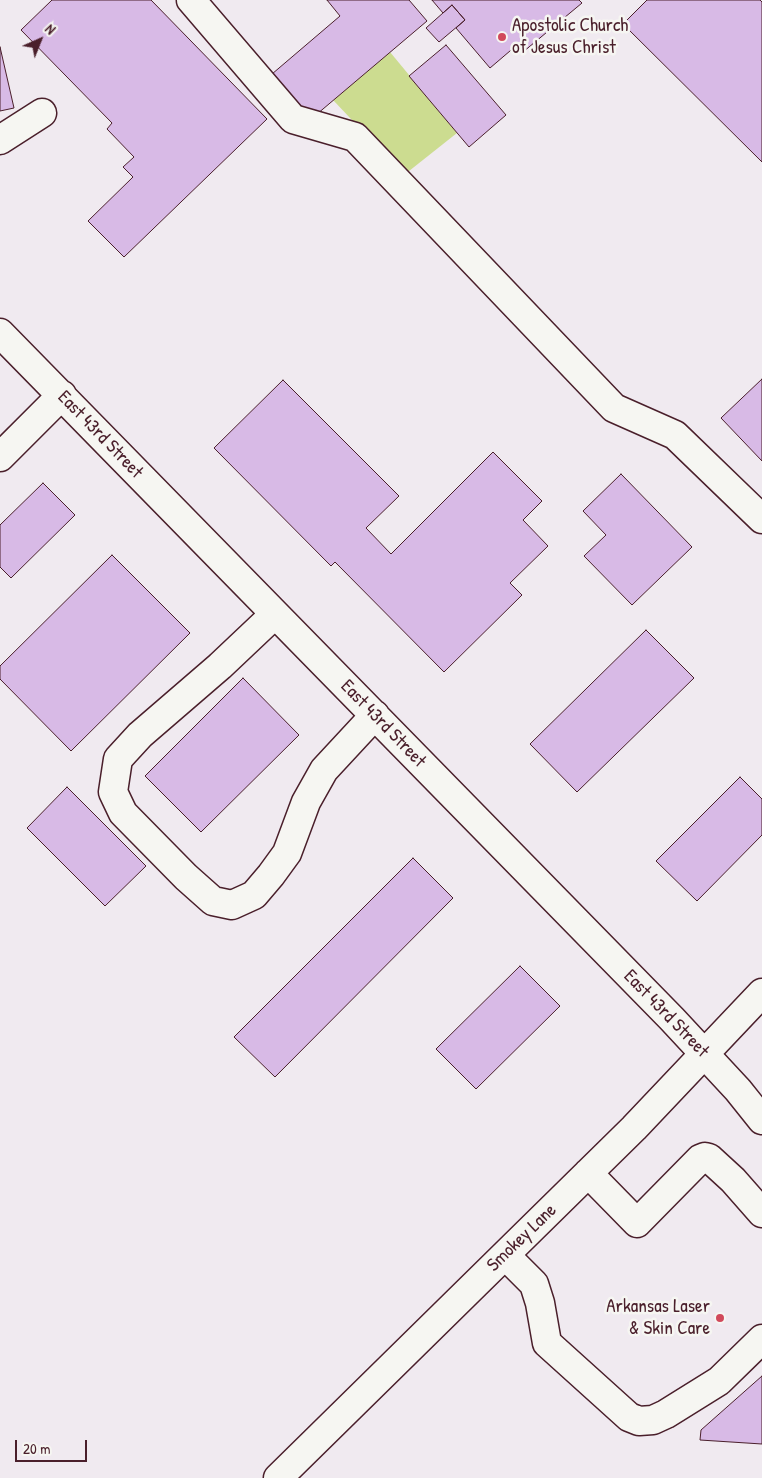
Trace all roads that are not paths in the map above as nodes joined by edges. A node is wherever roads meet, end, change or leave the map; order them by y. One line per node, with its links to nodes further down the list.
1 (191, 0): 7 (street)
2 (42, 113): 3 (street)
3 (0, 140)
4 (0, 332): 5 (street, East 43rd Street)
5 (62, 395): 6 (street); 8 (street, East 43rd Street)
6 (0, 457)
7 (762, 519)
8 (275, 614): 9 (street, East 43rd Street); 9 (street)
9 (375, 715): 11 (street, East 43rd Street)
10 (762, 993): 11 (street, Smokey Lane)
11 (704, 1054): 12 (street, East 43rd Street); 13 (street, Smokey Lane)
12 (762, 1120)
13 (588, 1173): 14 (street); 15 (street, Smokey Lane)
14 (757, 1198)
15 (506, 1255): 16 (street); 17 (street, Smokey Lane)
16 (762, 1339)
17 (278, 1478)

